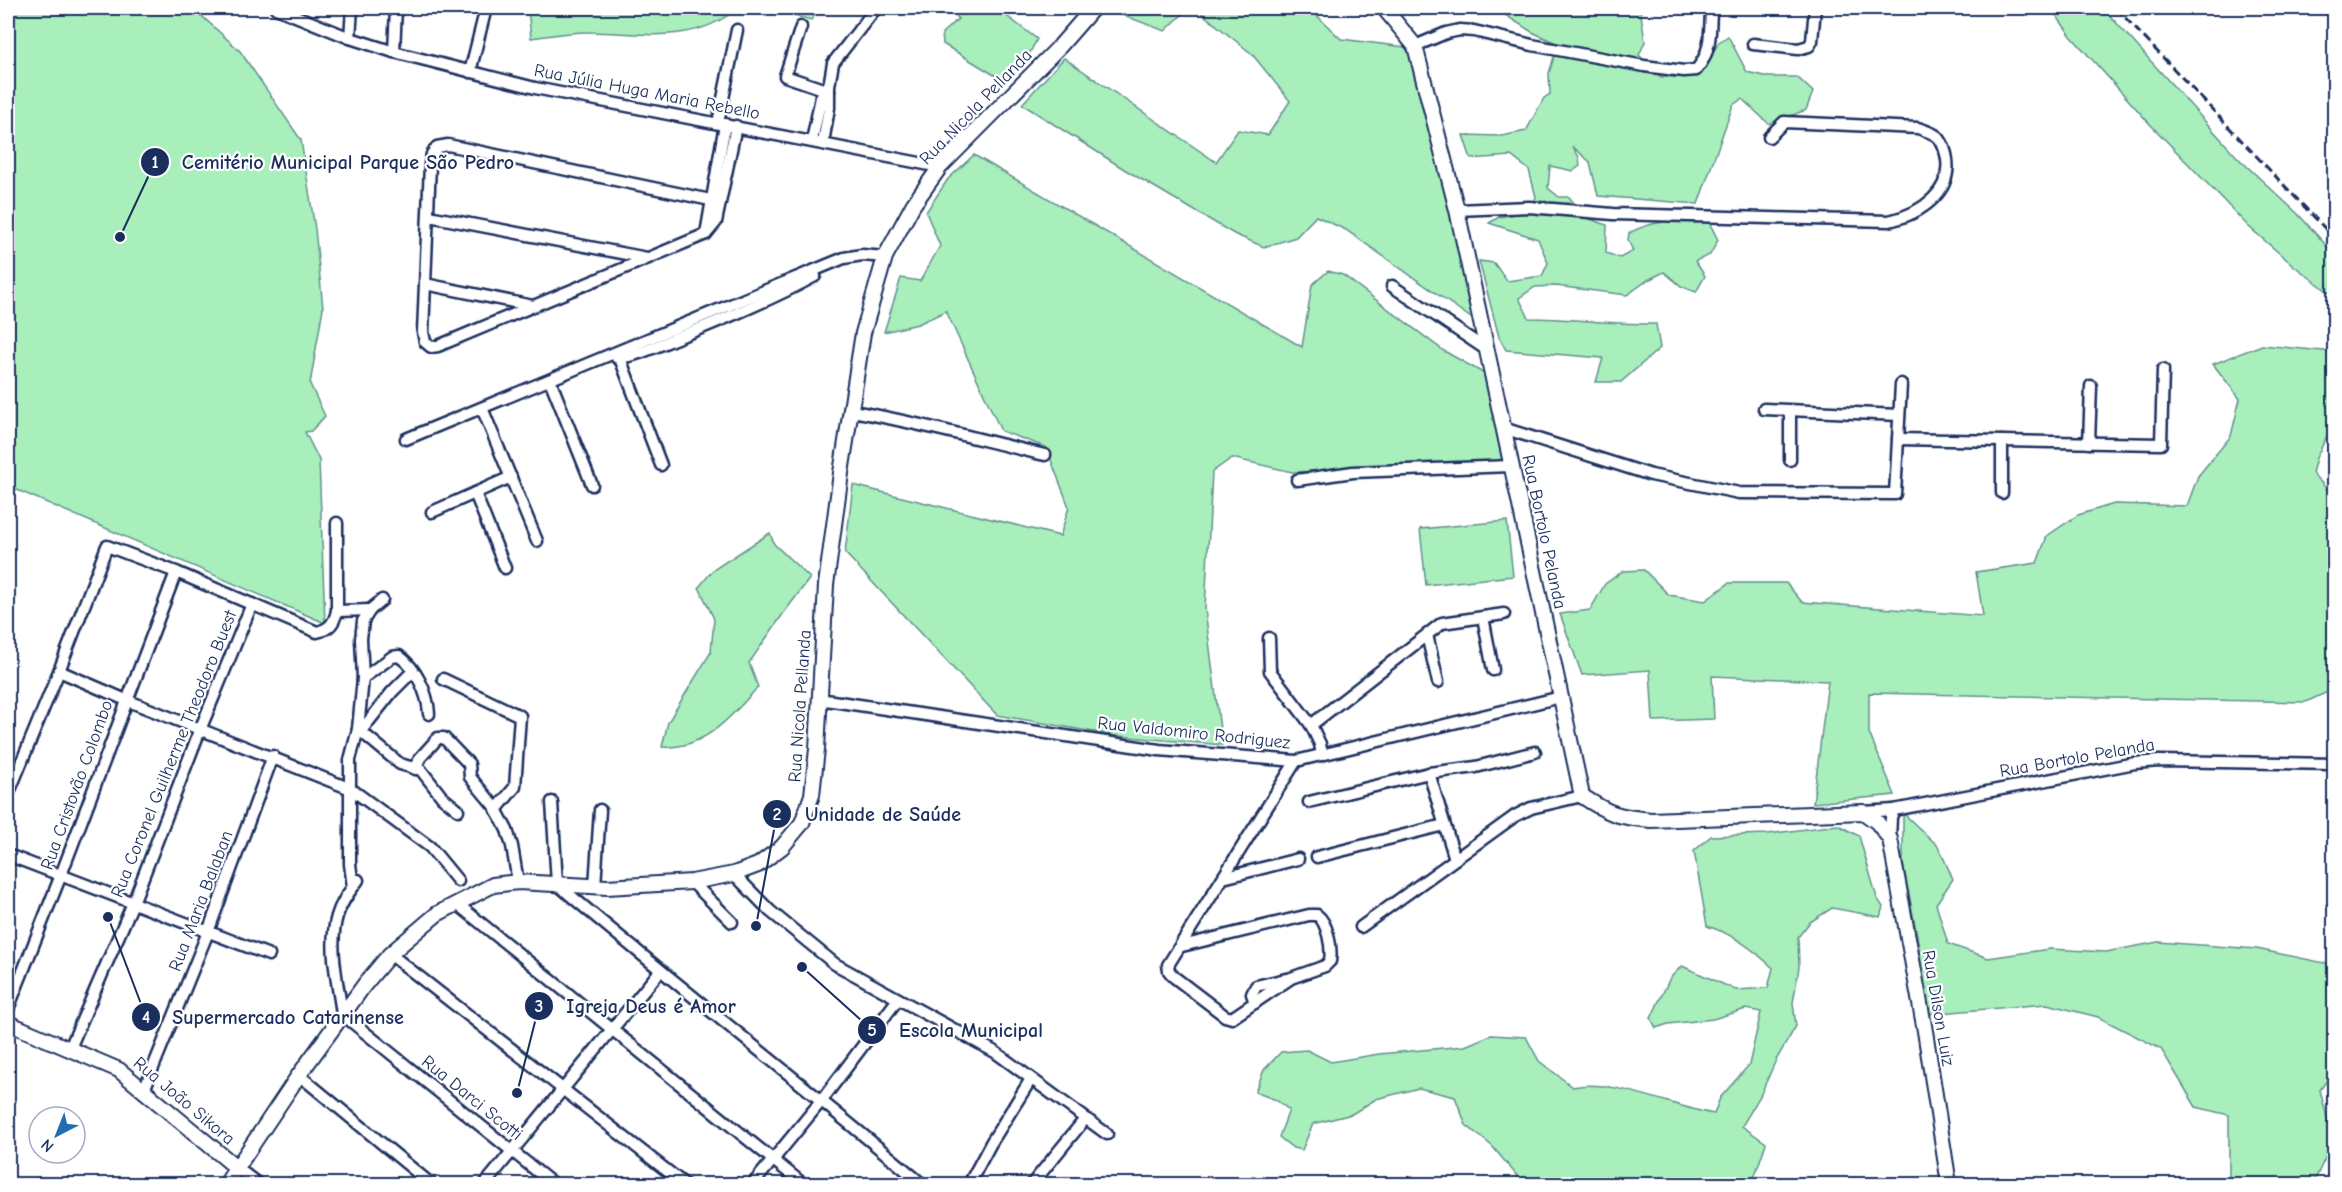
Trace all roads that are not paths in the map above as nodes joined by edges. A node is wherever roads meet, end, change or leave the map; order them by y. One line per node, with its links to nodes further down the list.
1 (276, 8): 12 (street, Rua Júlia Huga Maria Rebello)
2 (352, 8): 12 (street)
3 (396, 8): 15 (street)
4 (486, 8): 16 (street)
5 (876, 8): 17 (street)
6 (1093, 8): 22 (street, Rua Nicola Pellanda)
7 (1384, 8): 14 (street, Rua Bortolo Pelanda)
8 (1711, 8): 14 (street)
9 (1815, 8): 13 (street)
10 (801, 27): 17 (street)
11 (738, 30): 18 (street)
12 (350, 38): 15 (street, Rua Júlia Huga Maria Rebello)
13 (1753, 44)
14 (1415, 46): 24 (street, Rua Bortolo Pelanda)
15 (394, 52): 16 (street, Rua Júlia Huga Maria Rebello)
16 (470, 72): 18 (street, Rua Júlia Huga Maria Rebello)
17 (828, 89): 20 (street); 21 (street)
18 (726, 124): 20 (street, Rua Júlia Huga Maria Rebello); 23 (street)
19 (1768, 138): 24 (street)
20 (812, 141): 21 (street, Rua Júlia Huga Maria Rebello)
21 (823, 143): 22 (street, Rua Júlia Huga Maria Rebello)
22 (940, 167): 26 (street, Rua Nicola Pellanda)
23 (716, 201): 25 (street); 27 (street)
24 (1457, 210): 31 (street, Rua Bortolo Pelanda)
25 (429, 216): 27 (street); 28 (street)
26 (885, 257): 32 (street); 39 (street, Rua Nicola Pellanda)
27 (648, 258): 30 (street)
28 (425, 284): 30 (street); 30 (street)
29 (1392, 286): 31 (street)
30 (533, 306)
31 (1487, 350): 42 (street, Rua Bortolo Pelanda)
32 (619, 355): 34 (street); 49 (street)
33 (2163, 370): 46 (street)
34 (550, 380): 37 (street); 53 (street)
35 (1901, 384): 41 (street)
36 (2091, 386): 46 (street)
37 (482, 408): 43 (street); 51 (street)
38 (1764, 410): 40 (street)
39 (852, 411): 47 (street); 76 (street, Rua Nicola Pellanda)
40 (1790, 411): 41 (street); 48 (street)
41 (1899, 415): 44 (street)
42 (1503, 429): 44 (street); 50 (street, Rua Bortolo Pelanda)
43 (406, 439)
44 (1898, 439): 45 (street)
45 (2002, 441): 46 (street); 55 (street)
46 (2089, 443)
47 (1045, 455)
48 (1790, 460)
49 (661, 465)
50 (1511, 466): 52 (street); 75 (street, Rua Bortolo Pelanda)
51 (511, 477): 54 (street); 58 (street)
52 (1297, 480)
53 (592, 485)
54 (475, 493): 56 (street); 59 (street)
55 (2002, 493)
56 (432, 512)
57 (337, 523): 64 (street)
58 (537, 540)
59 (505, 568)
60 (176, 572): 62 (street); 70 (street); 77 (street, Rua Cristovão Colombo)
61 (382, 600): 63 (street)
62 (252, 604): 64 (street); 80 (street, Rua Coronel Guilherme Theodoro Buest)
63 (370, 610): 64 (street); 72 (street)
64 (337, 611)
65 (1504, 614): 66 (street)
66 (1483, 617): 67 (street); 69 (street)
67 (1427, 635): 74 (street); 79 (street)
68 (1269, 638): 79 (street)
69 (1493, 670)
70 (59, 671): 77 (street); 90 (street)
71 (413, 671): 72 (street); 78 (street); 81 (street)
72 (363, 678): 81 (street)
73 (443, 679): 95 (street)
74 (1438, 682)
75 (1561, 697): 83 (street, Rua Valdomiro Rodriguez); 91 (street, Rua Bortolo Pelanda)
76 (819, 699): 85 (street, Rua Valdomiro Rodriguez); 105 (street, Rua Nicola Pellanda)
77 (126, 700): 80 (street); 106 (street, Rua Cristovão Colombo)
78 (429, 714)
79 (1311, 725): 83 (street)
80 (200, 730): 84 (street); 113 (street, Rua Coronel Guilherme Theodoro Buest)
81 (360, 730): 87 (street); 89 (street)
82 (1534, 752): 88 (street)
83 (1322, 754): 85 (street, Rua Valdomiro Rodriguez)
84 (273, 756): 89 (street); 117 (street, Rua Maria Balaban)
85 (1296, 760): 107 (street)
86 (2334, 764): 97 (street, Rua Bortolo Pelanda)
87 (415, 769): 94 (street); 95 (street)
88 (1430, 773): 93 (street); 99 (street)
89 (351, 789): 108 (street); 124 (street)
90 (8, 795)
91 (1582, 796): 98 (street, Rua Bortolo Pelanda); 103 (street)
92 (552, 802): 111 (street)
93 (1309, 802)
94 (459, 810)
95 (496, 810): 109 (street)
96 (600, 810): 112 (street)
97 (1894, 810): 98 (street, Rua Bortolo Pelanda); 100 (street)
98 (1863, 812): 100 (street)
99 (1444, 825): 102 (street); 103 (street)
100 (1890, 839): 149 (street, Rua Dilson Luiz)
101 (8, 855): 106 (street)
102 (1317, 857)
103 (1455, 859): 116 (street)
104 (1298, 860): 107 (street)
105 (734, 874): 110 (street, Rua Nicola Pellanda); 122 (street)
106 (61, 875): 113 (street); 123 (street, Rua Cristovão Colombo)
107 (1223, 878): 118 (street)
108 (458, 881)
109 (518, 882): 111 (street, Rua Nicola Pellanda); 114 (street, Rua Nicola Pellanda)
110 (692, 882): 112 (street, Rua Nicola Pellanda); 115 (street)
111 (557, 884): 112 (street, Rua Nicola Pellanda); 121 (street)
112 (595, 886)
113 (133, 903): 117 (street); 127 (street, Rua Coronel Guilherme Theodoro Buest)
114 (456, 903): 119 (street, Rua Nicola Pellanda); 126 (street)
115 (732, 922)
116 (1361, 927)
117 (208, 932): 120 (street); 130 (street, Rua Maria Balaban)
118 (1182, 946): 118 (street)
119 (390, 954): 124 (street, Rua Nicola Pellanda); 131 (street)
120 (269, 955)
121 (660, 971): 126 (street); 132 (street)
122 (898, 999): 129 (street); 132 (street)
123 (8, 1009)
124 (342, 1014): 128 (street, Rua Nicola Pellanda); 135 (street, Rua Darci Scotti)
125 (8, 1023): 127 (street, Rua João Sikora)
126 (611, 1030): 131 (street); 136 (street)
127 (70, 1048): 130 (street, Rua João Sikora)
128 (299, 1075): 137 (street, Rua Nicola Pellanda); 140 (street)
129 (1031, 1079): 133 (street); 147 (street)
130 (144, 1090): 137 (street, Rua João Sikora)
131 (562, 1090): 135 (street); 143 (street)
132 (822, 1100): 136 (street); 146 (street)
133 (1085, 1119): 134 (street); 148 (street)
134 (1107, 1134)
135 (512, 1152): 141 (street); 142 (street, Rua Darci Scotti)
136 (772, 1160): 144 (street); 145 (street)
137 (237, 1168): 138 (street, Rua Nicola Pellanda); 139 (street)
138 (226, 1185)
139 (258, 1185)
140 (431, 1185)
141 (485, 1185)
142 (553, 1185)
143 (684, 1185)
144 (753, 1185)
145 (803, 1185)
146 (922, 1185)
147 (969, 1185)
148 (1032, 1185)
149 (1949, 1185)

